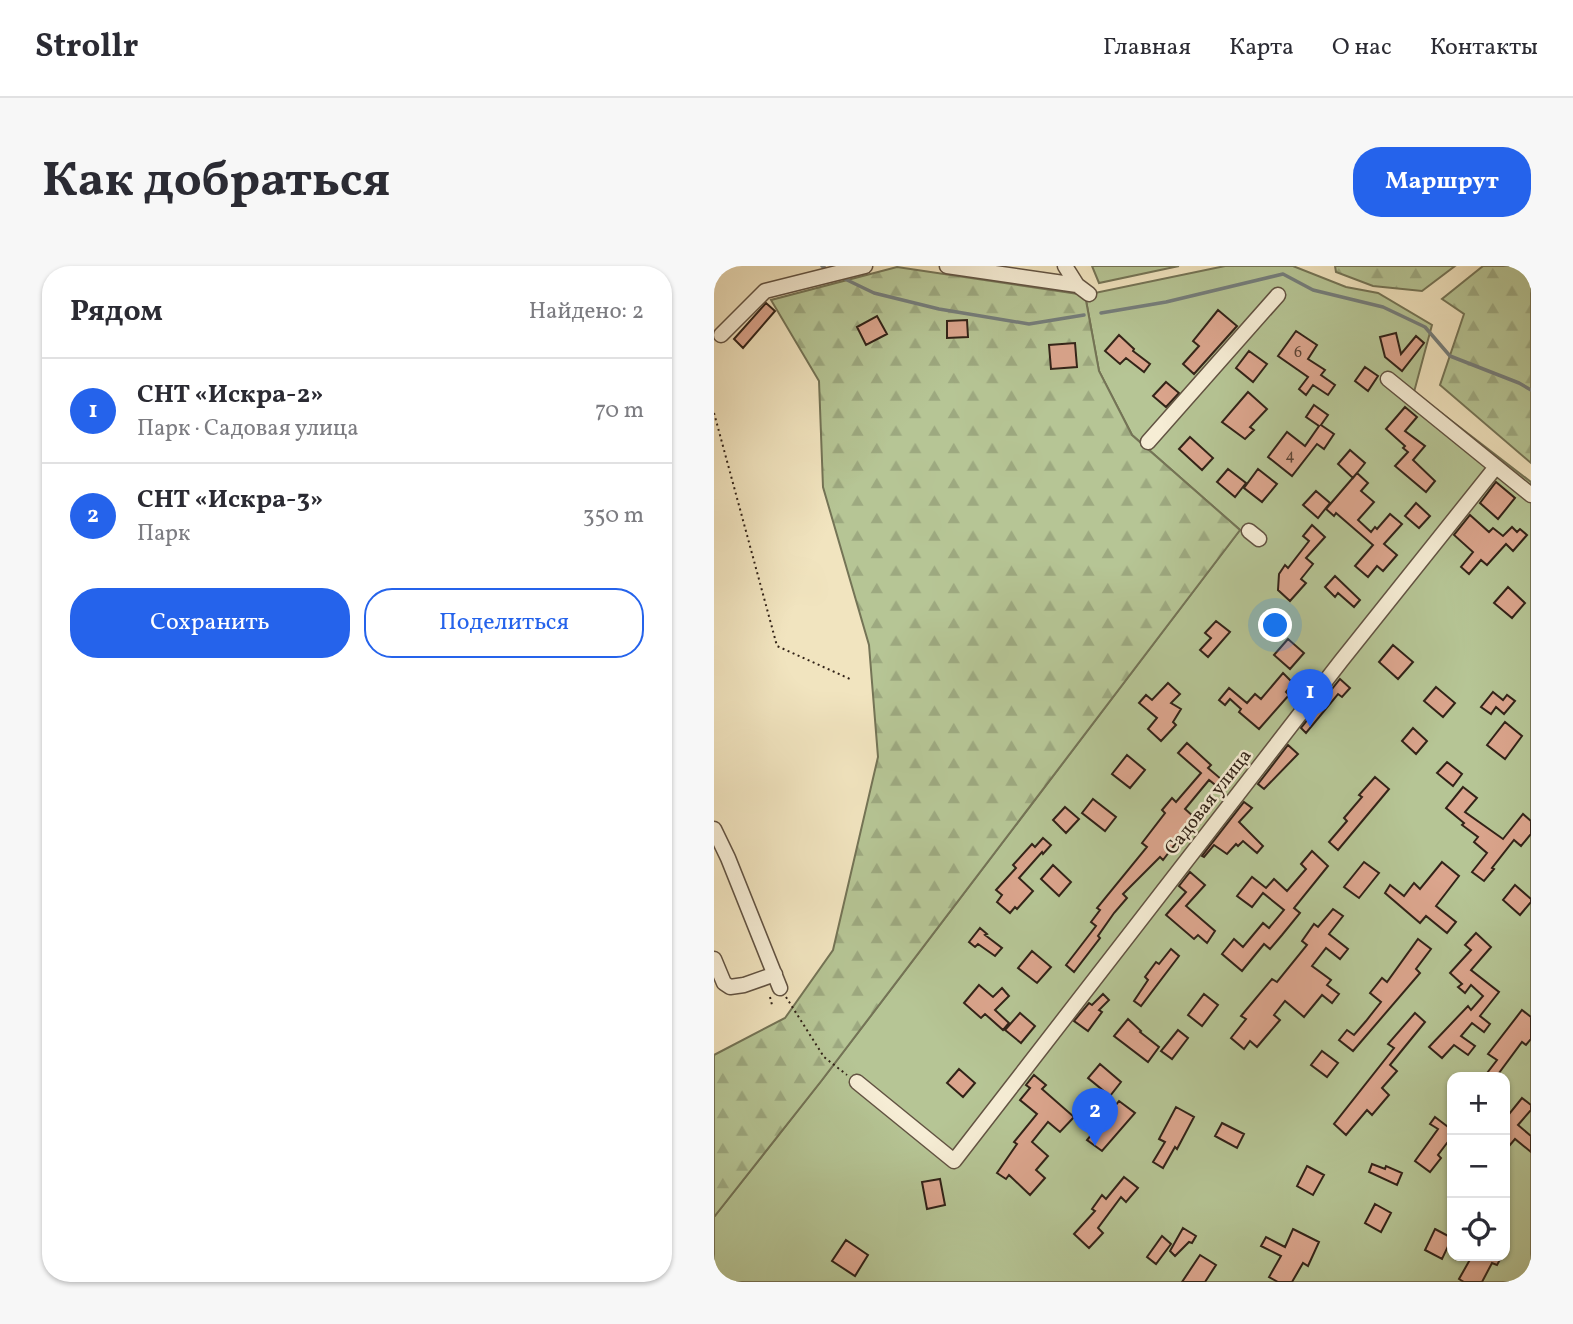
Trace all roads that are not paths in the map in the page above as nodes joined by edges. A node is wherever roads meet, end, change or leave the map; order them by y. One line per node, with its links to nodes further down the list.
1 (865, 266): 5 (street)
2 (947, 266): 3 (street)
3 (1065, 266)
4 (1278, 295): 7 (street)
5 (721, 335)
6 (1388, 379): 8 (street)
7 (1148, 443)
8 (1495, 468): 9 (street); 12 (street, Садовая улица)
9 (1531, 495)
10 (716, 838): 11 (street)
11 (714, 959)
12 (856, 1082)

